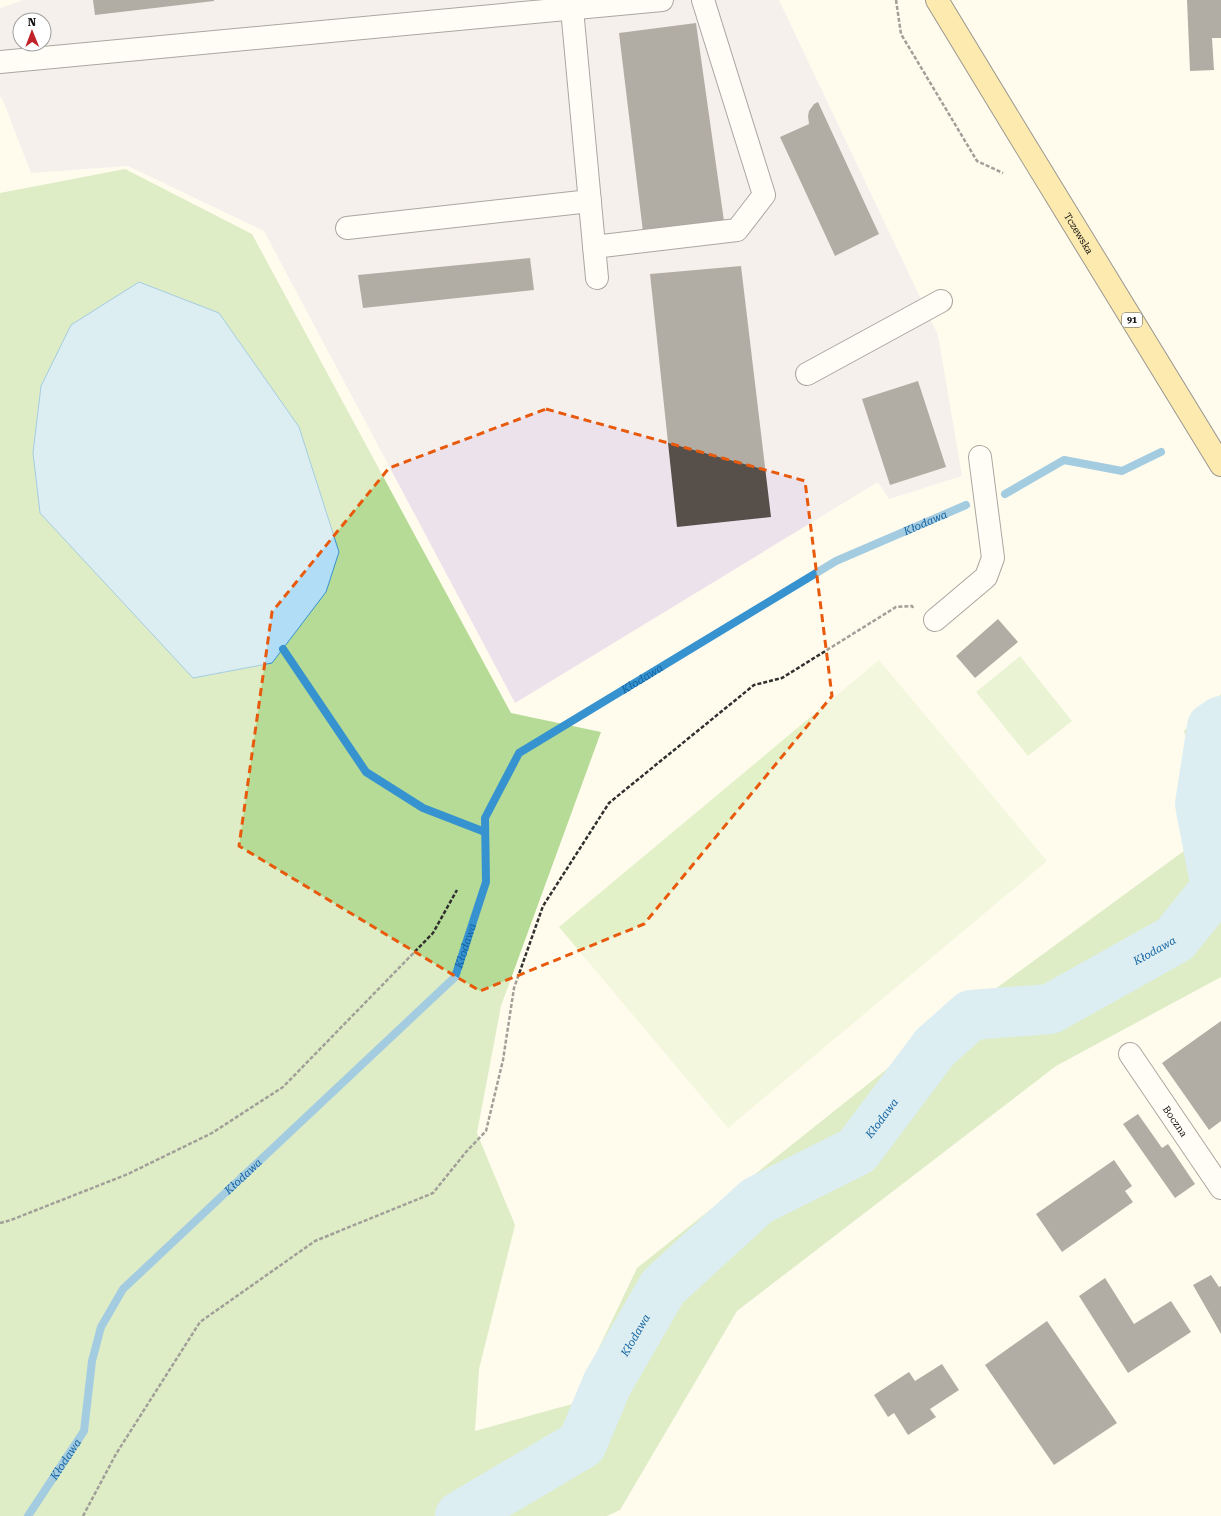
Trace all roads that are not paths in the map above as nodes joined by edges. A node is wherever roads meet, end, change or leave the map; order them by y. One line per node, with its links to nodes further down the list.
1 (662, 0): 5 (street)
2 (703, 0): 9 (street)
3 (938, 0): 14 (main road, Tczewska / 91)
4 (508, 7): 5 (street); 6 (street)
5 (572, 9): 7 (street)
6 (0, 62)
7 (590, 201): 8 (street); 9 (street)
8 (347, 228)
9 (594, 247): 10 (street)
10 (597, 278)
11 (941, 301): 12 (street)
12 (807, 374)
13 (980, 457): 15 (street)
14 (1221, 465)
15 (935, 620)
16 (1130, 1054): 17 (street, Boczna)
17 (1221, 1188)

